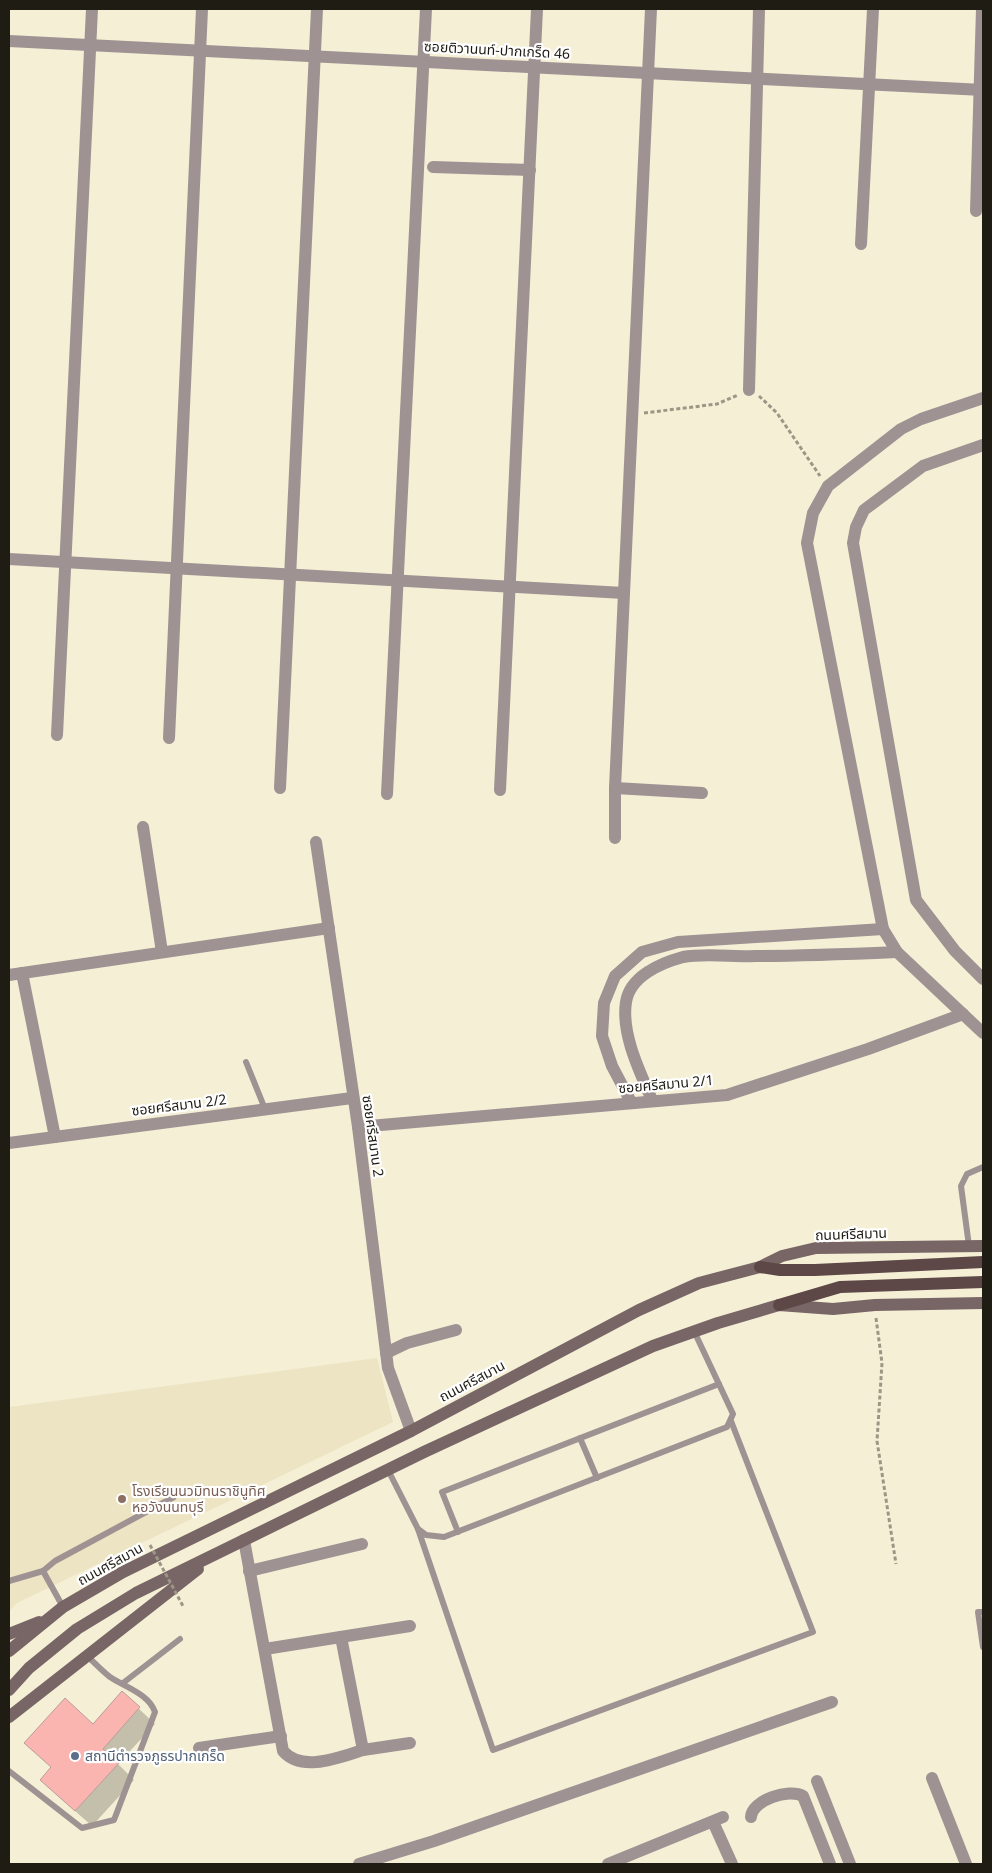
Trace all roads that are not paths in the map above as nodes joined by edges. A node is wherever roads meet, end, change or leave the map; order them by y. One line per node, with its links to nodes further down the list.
1 (92, 9): 11 (street)
2 (202, 9): 12 (street)
3 (317, 9): 13 (street)
4 (426, 9): 14 (street)
5 (537, 9): 15 (street)
6 (651, 9): 16 (street)
7 (759, 9): 17 (street)
8 (873, 9): 18 (street)
9 (982, 9): 19 (street)
10 (9, 41): 11 (street, ซอยติวานนท์-ปากเกร็ด 46)
11 (90, 45): 12 (street, ซอยติวานนท์-ปากเกร็ด 46); 28 (street)
12 (200, 50): 13 (street, ซอยติวานนท์-ปากเกร็ด 46); 29 (street)
13 (315, 56): 14 (street, ซอยติวานนท์-ปากเกร็ด 46); 30 (street)
14 (424, 62): 15 (street, ซอยติวานนท์-ปากเกร็ด 46); 31 (street)
15 (535, 67): 16 (street, ซอยติวานนท์-ปากเกร็ด 46); 21 (street)
16 (648, 73): 17 (street, ซอยติวานนท์-ปากเกร็ด 46); 33 (street)
17 (756, 78): 18 (street, ซอยติวานนท์-ปากเกร็ด 46); 24 (street)
18 (869, 84): 19 (street, ซอยติวานนท์-ปากเกร็ด 46); 23 (street)
19 (981, 90): 22 (street)
20 (433, 167): 21 (street)
21 (530, 170): 32 (street)
22 (976, 211)
23 (861, 244)
24 (749, 390)
25 (983, 398): 45 (street)
26 (983, 445): 52 (street)
27 (9, 559): 28 (street)
28 (65, 562): 29 (street); 34 (street)
29 (177, 568): 30 (street); 35 (street)
30 (290, 575): 31 (street); 36 (street)
31 (398, 581): 32 (street); 40 (street)
32 (508, 587): 33 (street); 38 (street)
33 (624, 593): 37 (street)
34 (57, 735)
35 (169, 738)
36 (280, 788)
37 (615, 788): 39 (street); 42 (street)
38 (500, 790)
39 (702, 793)
40 (387, 794)
41 (142, 827): 47 (street)
42 (615, 838)
43 (316, 842): 44 (street, ซอยศรีสมาน 2)
44 (329, 928): 47 (street); 56 (street, ซอยศรีสมาน 2)
45 (883, 929): 46 (street); 48 (street)
46 (704, 940): 49 (street); 58 (street)
47 (162, 952): 50 (street)
48 (897, 952): 49 (street); 53 (street)
49 (704, 957): 57 (street)
50 (22, 973): 51 (street); 61 (street)
51 (9, 975)
52 (983, 979)
53 (964, 1014): 54 (street); 57 (street, ซอยศรีสมาน 2/1)
54 (983, 1033)
55 (246, 1062): 59 (lane)
56 (352, 1098): 59 (street, ซอยศรีสมาน 2/2); 60 (street, ซอยศรีสมาน 2)
57 (652, 1100): 58 (street, ซอยศรีสมาน 2/1)
58 (630, 1102): 60 (street, ซอยศรีสมาน 2/1)
59 (265, 1109): 61 (street, ซอยศรีสมาน 2/2)
60 (358, 1127): 73 (street, ซอยศรีสมาน 2)
61 (55, 1137): 62 (street, ซอยศรีสมาน 2/2)
62 (9, 1143)
63 (983, 1167): 64 (lane)
64 (969, 1246): 65 (main road, ถนนศรีสมาน); 67 (main road, ถนนศรีสมาน)
65 (983, 1246)
66 (983, 1262): 67 (main road)
67 (760, 1267): 76 (main road, ถนนศรีสมาน)
68 (983, 1282): 70 (main road)
69 (983, 1303): 70 (main road)
70 (779, 1305): 72 (main road)
71 (456, 1330): 73 (street)
72 (694, 1331): 74 (lane); 78 (main road)
73 (386, 1353): 76 (street, ซอยศรีสมาน 2)
74 (719, 1384): 75 (lane); 77 (lane)
75 (731, 1422): 79 (lane); 81 (lane)
76 (410, 1431): 89 (main road, ถนนศรีสมาน)
77 (580, 1438): 79 (lane); 82 (lane)
78 (388, 1470): 81 (lane); 83 (main road)
79 (596, 1478): 82 (lane)
80 (174, 1497): 86 (lane)
81 (418, 1529): 82 (lane)
82 (458, 1532)
83 (244, 1540): 85 (main road); 87 (street)
84 (362, 1544): 87 (street)
85 (220, 1552): 99 (main road); 101 (main road)
86 (43, 1571): 88 (lane); 89 (lane)
87 (249, 1571): 97 (street)
88 (9, 1581)
89 (63, 1607): 91 (main road, ถนนศรีสมาน)
90 (983, 1612): 96 (lane)
91 (45, 1620): 93 (main road); 98 (main road, ถนนศรีสมาน)
92 (410, 1626): 94 (street)
93 (9, 1634)
94 (340, 1637): 97 (street); 107 (street)
95 (180, 1639): 100 (lane)
96 (983, 1647)
97 (265, 1649): 104 (street)
98 (9, 1651)
99 (86, 1655): 100 (lane); 103 (main road)
100 (123, 1683): 108 (lane)
101 (9, 1690)
102 (832, 1702): 112 (street)
103 (9, 1717)
104 (281, 1736): 106 (street); 107 (street)
105 (410, 1743): 107 (street)
106 (199, 1748)
107 (363, 1750)
108 (9, 1771)
109 (932, 1778): 117 (street)
110 (817, 1781): 116 (street)
111 (752, 1818): 115 (street)
112 (359, 1864)
113 (608, 1864): 114 (street)
114 (732, 1864)
115 (830, 1864)
116 (850, 1864)
117 (966, 1864)

